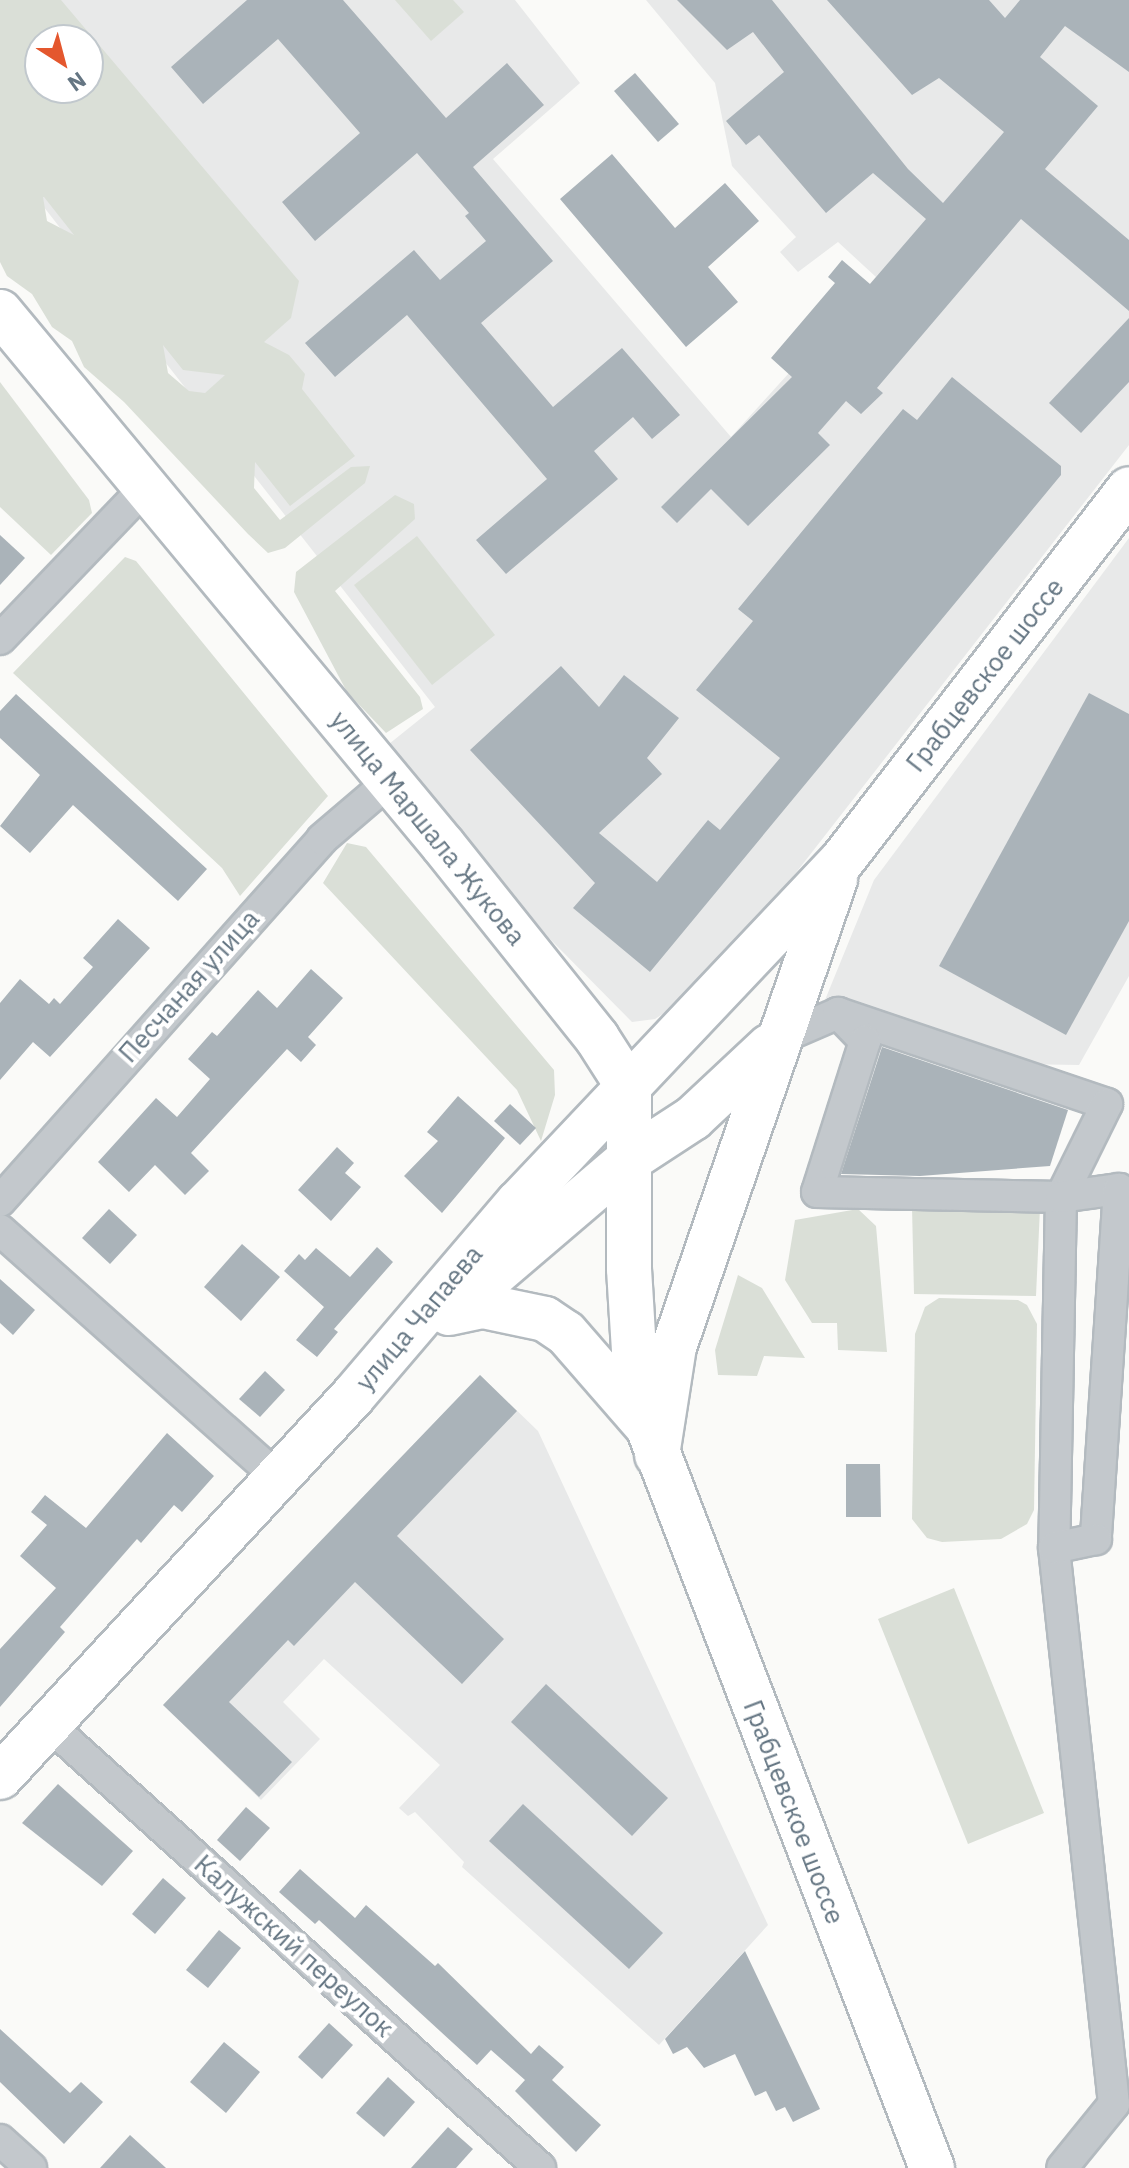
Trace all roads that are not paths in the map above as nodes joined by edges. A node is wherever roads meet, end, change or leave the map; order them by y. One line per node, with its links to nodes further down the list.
1 (0, 312): 2 (main road, улица Маршала Жукова)
2 (146, 487): 4 (street); 5 (main road, улица Маршала Жукова)
3 (1129, 489): 6 (main road, Грабцевское шоссе)
4 (0, 639)
5 (390, 781): 9 (main road, улица Маршала Жукова); 12 (street, Песчаная улица)
6 (841, 862): 8 (main road); 9 (main road, улица Чапаева)
7 (838, 1013): 8 (street); 11 (street); 11 (street)
8 (776, 1040): 10 (main road); 16 (main road)
9 (629, 1088): 10 (main road); 15 (main road, улица Чапаева)
10 (627, 1161): 14 (main road); 16 (main road)
11 (1061, 1197): 18 (street); 18 (street)
12 (0, 1201)
13 (0, 1230): 17 (street)
14 (449, 1313): 15 (main road); 16 (main road)
15 (353, 1396): 17 (main road, улица Чапаева)
16 (652, 1441): 24 (main road, Грабцевское шоссе)
17 (278, 1478): 19 (main road, улица Чапаева)
18 (1054, 1548): 25 (street)
19 (48, 1724): 20 (main road, улица Чапаева); 23 (street, Калужский переулок)
20 (0, 1777)
21 (0, 2140): 22 (street)
22 (31, 2168)
23 (540, 2168)
24 (932, 2168)
25 (1062, 2168)

